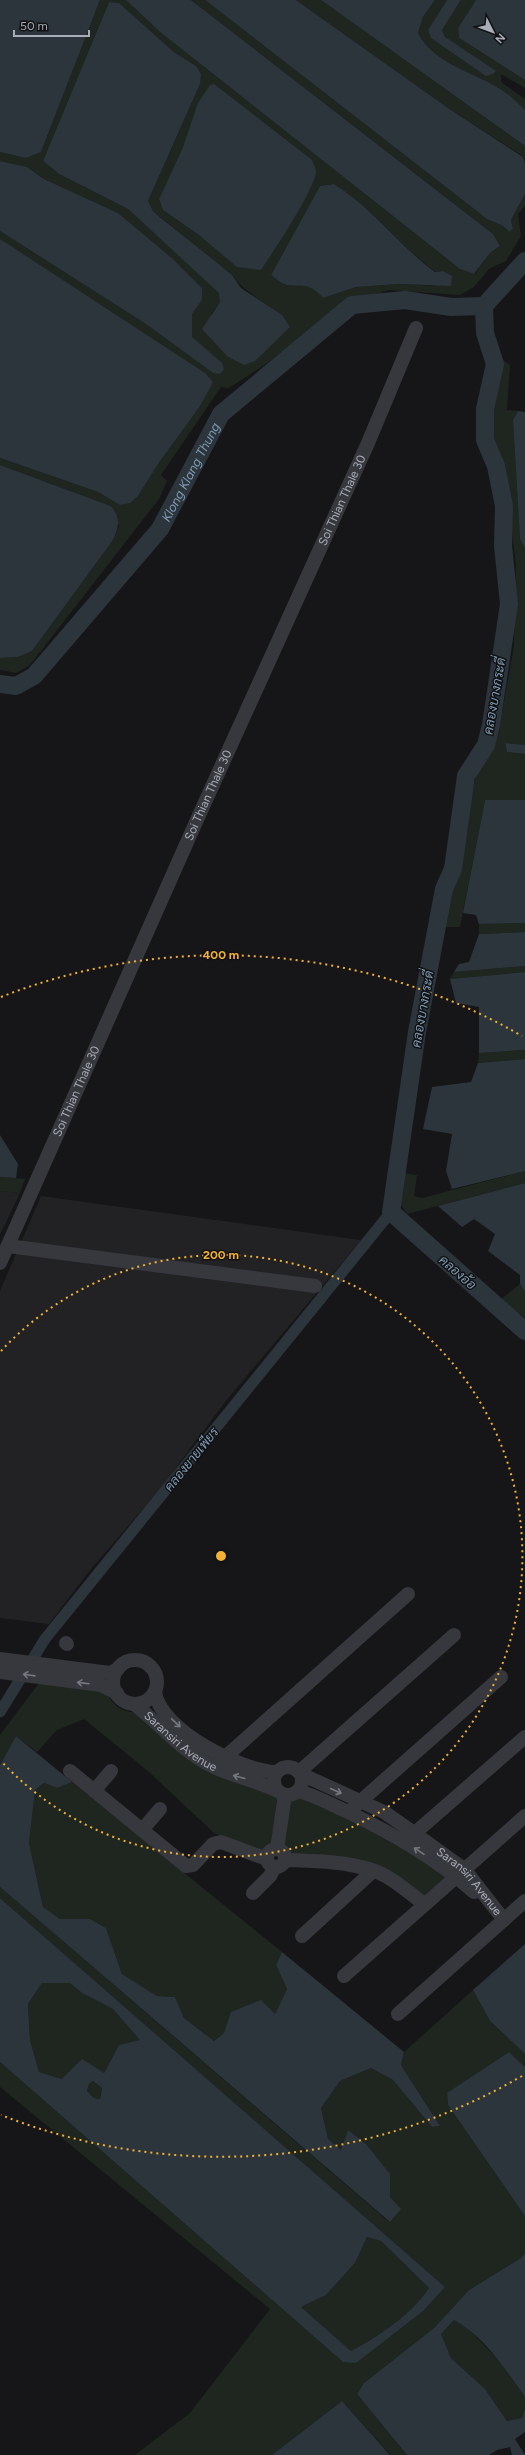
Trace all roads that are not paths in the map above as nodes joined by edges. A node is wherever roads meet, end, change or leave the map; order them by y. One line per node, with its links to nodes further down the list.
1 (416, 328): 2 (street, Soi Thian Thale 30)
2 (8, 1246): 3 (street, Soi Thian Thale 30); 4 (street)
3 (0, 1263)
4 (315, 1286)
5 (408, 1594): 16 (street)
6 (454, 1636): 20 (street)
7 (0, 1659): 8 (street)
8 (10, 1668): 10 (street)
9 (118, 1669): 10 (street); 12 (street); 13 (street)
10 (49, 1672): 13 (street, one-way to 10)
11 (501, 1677): 23 (street)
12 (155, 1692): 14 (street); 16 (street, Saransiri Avenue, one-way to 16)
13 (116, 1693): 14 (street)
14 (134, 1704): 16 (street, Saransiri Avenue)
15 (525, 1737): 28 (street)
16 (219, 1762): 19 (street, Saransiri Avenue); 22 (street, Saransiri Avenue, one-way to 16)
17 (70, 1771): 21 (street)
18 (111, 1771): 21 (street)
19 (276, 1772): 20 (street); 22 (street)
20 (300, 1773): 22 (street); 23 (street, Saransiri Avenue, one-way to 23)
21 (94, 1791): 27 (street)
22 (286, 1792): 25 (street, Saransiri Avenue); 29 (street)
23 (360, 1802): 25 (street); 28 (street, Saransiri Avenue)
24 (160, 1809): 27 (street)
25 (348, 1812): 28 (street, Saransiri Avenue)
26 (525, 1816): 31 (street)
27 (142, 1830): 29 (street)
28 (410, 1838): 31 (street, Saransiri Avenue)
29 (276, 1859): 30 (street); 32 (street)
30 (373, 1870): 34 (street); 36 (street)
31 (461, 1873): 34 (street); 35 (street, Saransiri Avenue)
32 (253, 1893)
33 (525, 1901): 35 (street)
34 (424, 1904): 37 (street)
35 (504, 1920): 38 (street)
36 (302, 1936)
37 (344, 1976)
38 (398, 2014)

